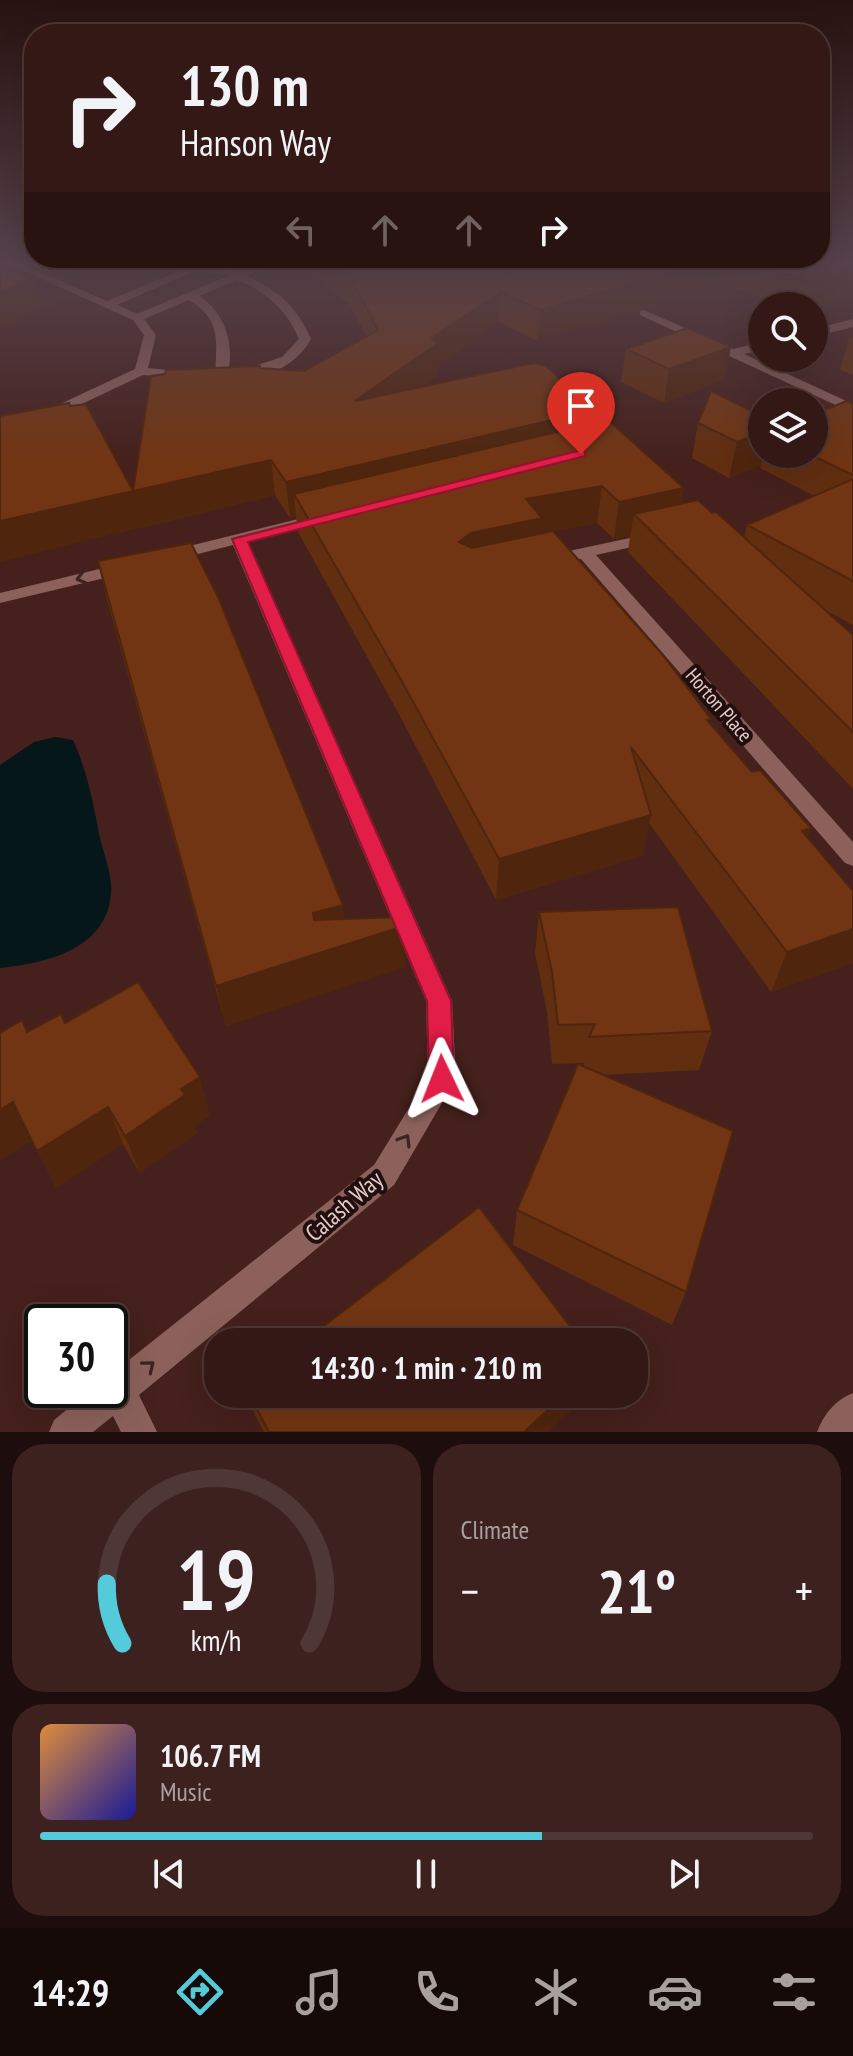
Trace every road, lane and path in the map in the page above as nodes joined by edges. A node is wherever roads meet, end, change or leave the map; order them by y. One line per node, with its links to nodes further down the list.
1 (145, 328): 7 (street)
2 (221, 328): 8 (street)
3 (302, 328): 8 (street)
4 (677, 328): 6 (street)
5 (748, 349): 6 (street)
6 (733, 353): 9 (street)
7 (141, 371): 8 (street); 10 (street)
8 (211, 377)
9 (853, 409)
10 (0, 425)
11 (333, 516): 13 (street)
12 (673, 534): 14 (street)
13 (239, 539): 16 (street, one-way to 16); 18 (street, Calash Way, one-way to 13)
14 (585, 553): 15 (street); 17 (street, Horton Place)
15 (556, 560)
16 (0, 598)
17 (853, 857)
18 (128, 1384)
19 (97, 1408): 22 (street, Calash Way)
20 (127, 1408): 23 (street)
21 (853, 1410): 24 (street)
22 (66, 1432)
23 (140, 1432)
24 (834, 1432)

